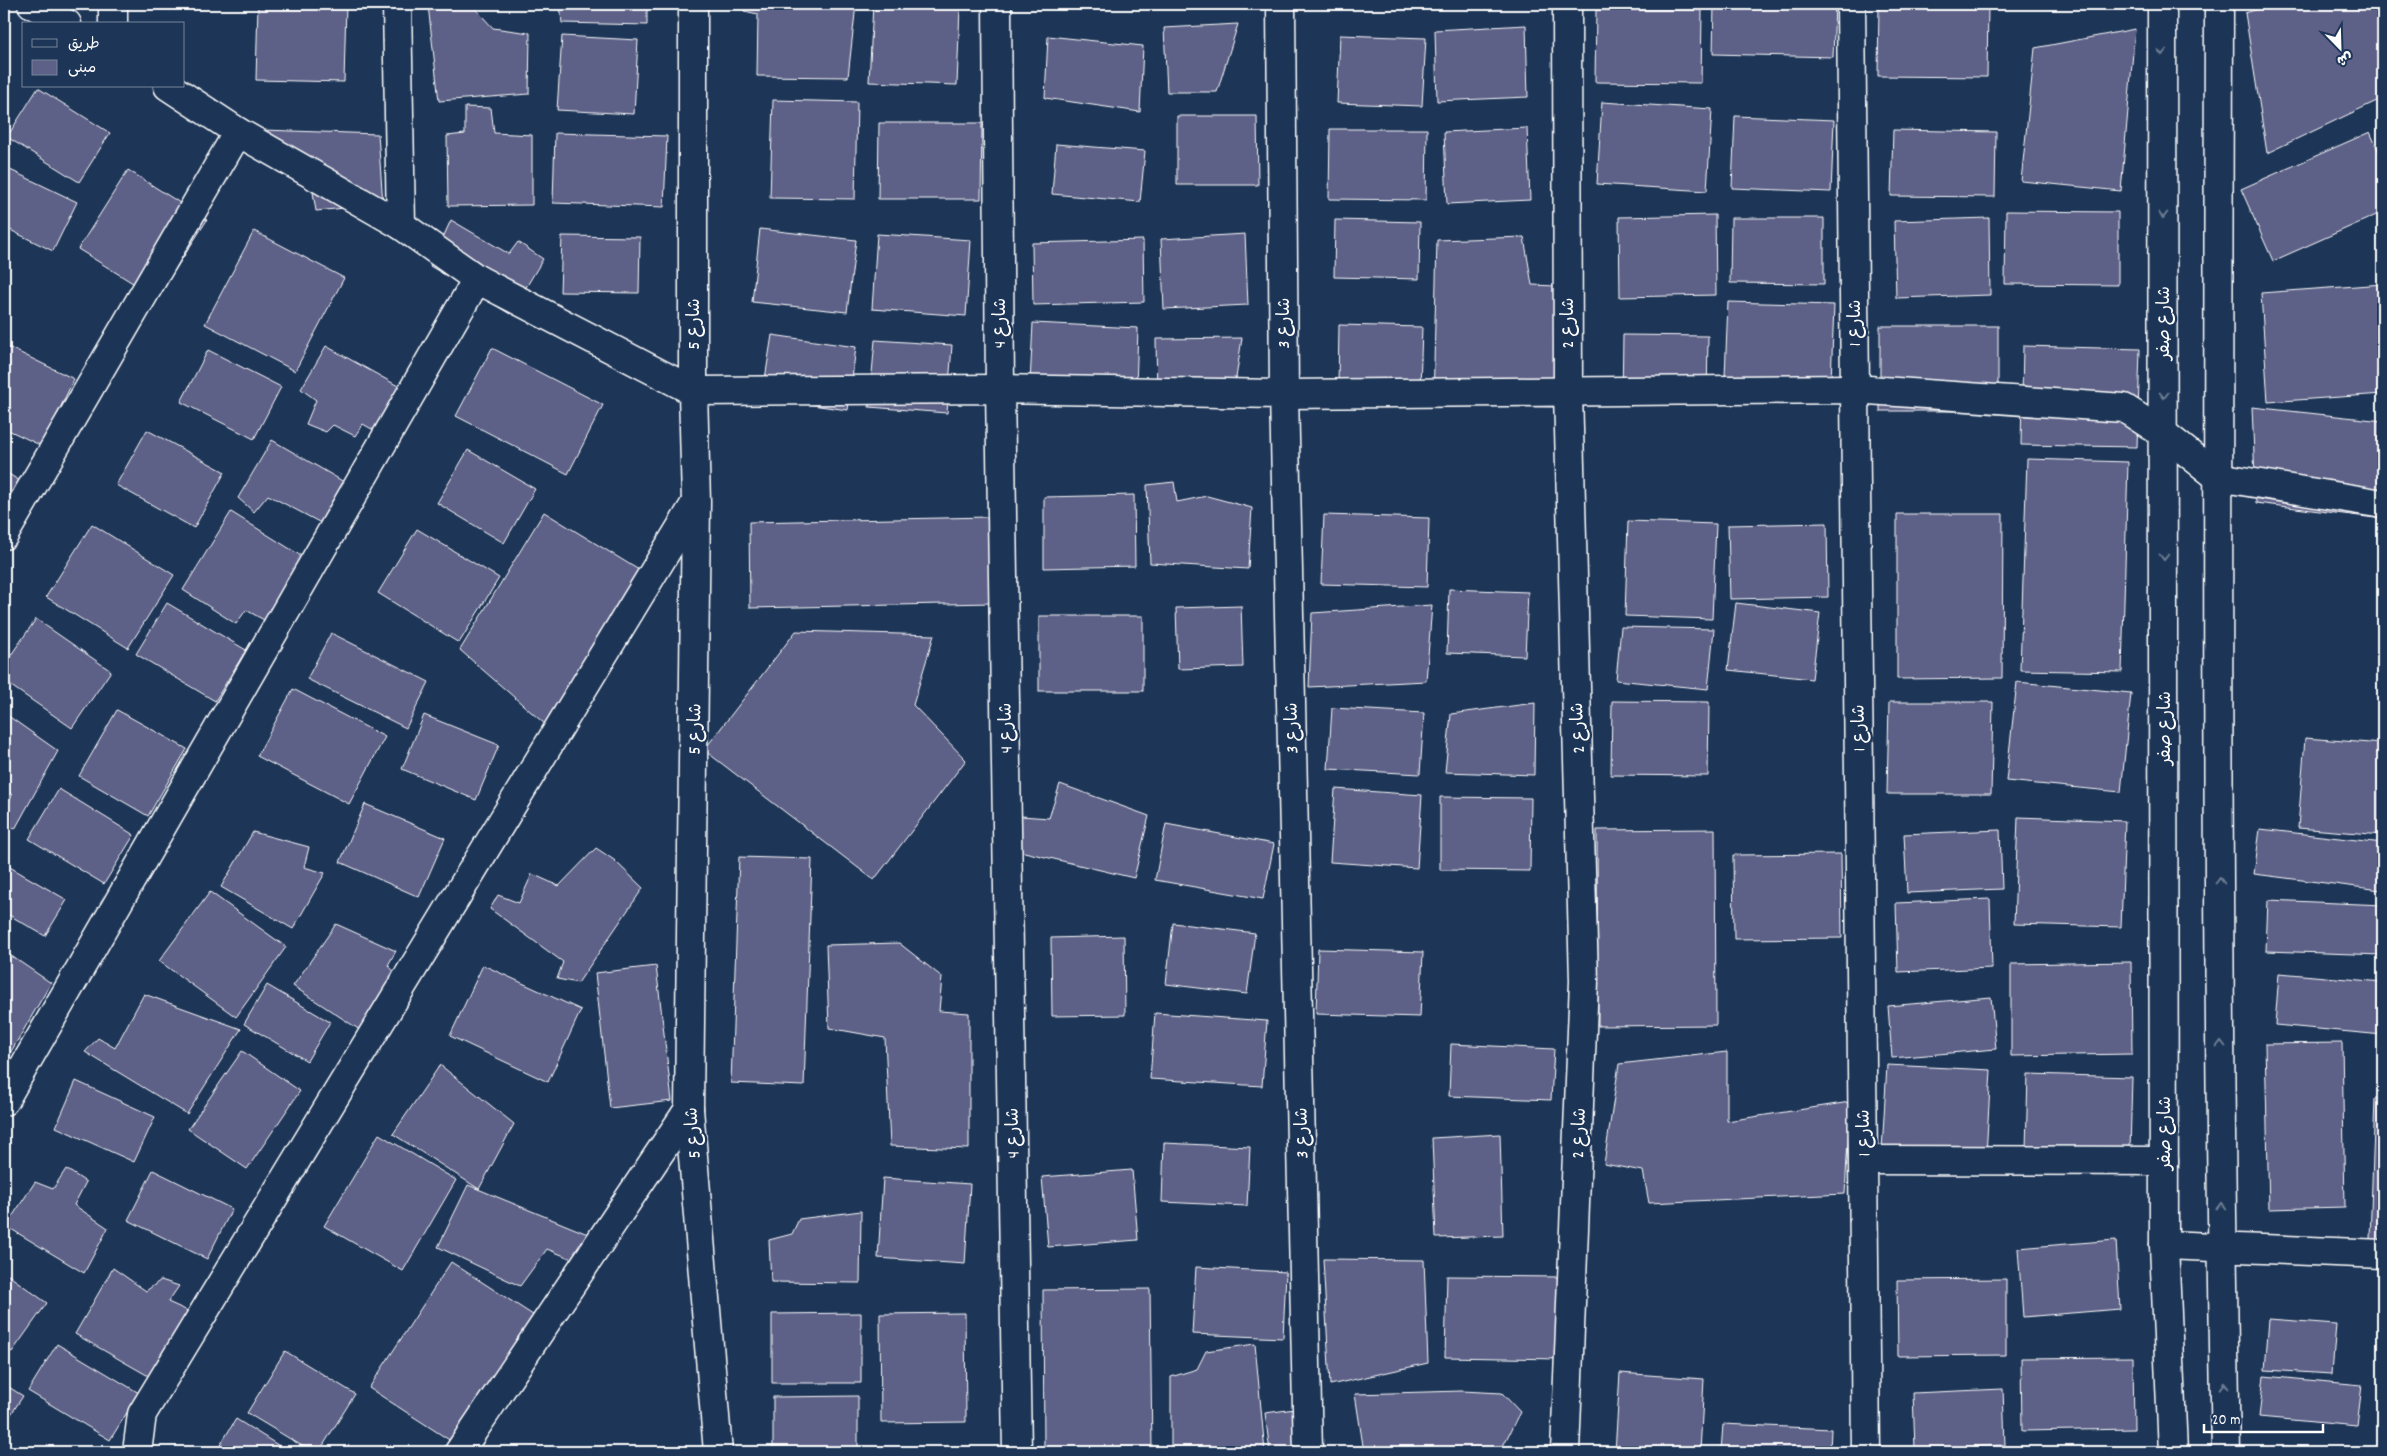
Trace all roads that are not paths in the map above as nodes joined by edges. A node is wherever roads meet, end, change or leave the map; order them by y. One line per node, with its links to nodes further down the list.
1 (32, 4): 11 (street)
2 (112, 4): 12 (street)
3 (397, 4): 15 (street)
4 (692, 4): 19 (street, شارع 5)
5 (997, 4): 17 (street, شارع 4)
6 (1281, 4): 21 (street, شارع 3)
7 (1567, 4): 20 (street, شارع 2)
8 (1852, 4): 18 (street, شارع 1)
9 (2162, 4): 22 (street, شارع صفر, one-way to 22)
10 (2220, 4): 23 (street)
11 (64, 22)
12 (113, 22)
13 (171, 88): 14 (street)
14 (238, 132): 15 (street); 26 (street)
15 (401, 225): 16 (street)
16 (477, 279): 19 (street); 27 (street)
17 (1000, 389): 19 (street); 21 (street); 37 (street, شارع 4)
18 (1854, 390): 20 (street); 22 (street); 29 (street, شارع 1)
19 (694, 391): 24 (street, شارع 5)
20 (1568, 392): 21 (street); 39 (street, شارع 2)
21 (1284, 394): 38 (street, شارع 3)
22 (2164, 434): 23 (street); 30 (street, شارع صفر, one-way to 30)
23 (2218, 477): 25 (street); 32 (street, one-way to 23)
24 (696, 502): 28 (street, شارع 5); 34 (street)
25 (2383, 504)
26 (4, 535)
27 (4, 1101)
28 (690, 1109): 35 (street); 36 (street, شارع 5)
29 (1864, 1160): 30 (street); 40 (street, شارع 1)
30 (2164, 1161): 31 (street, شارع صفر)
31 (2164, 1245): 32 (street); 41 (street, شارع صفر)
32 (2222, 1248): 33 (street); 42 (street, one-way to 32)
33 (2383, 1254)
34 (137, 1452)
35 (460, 1452)
36 (718, 1452)
37 (1017, 1452)
38 (1308, 1452)
39 (1565, 1452)
40 (1866, 1452)
41 (2173, 1452)
42 (2226, 1452)

